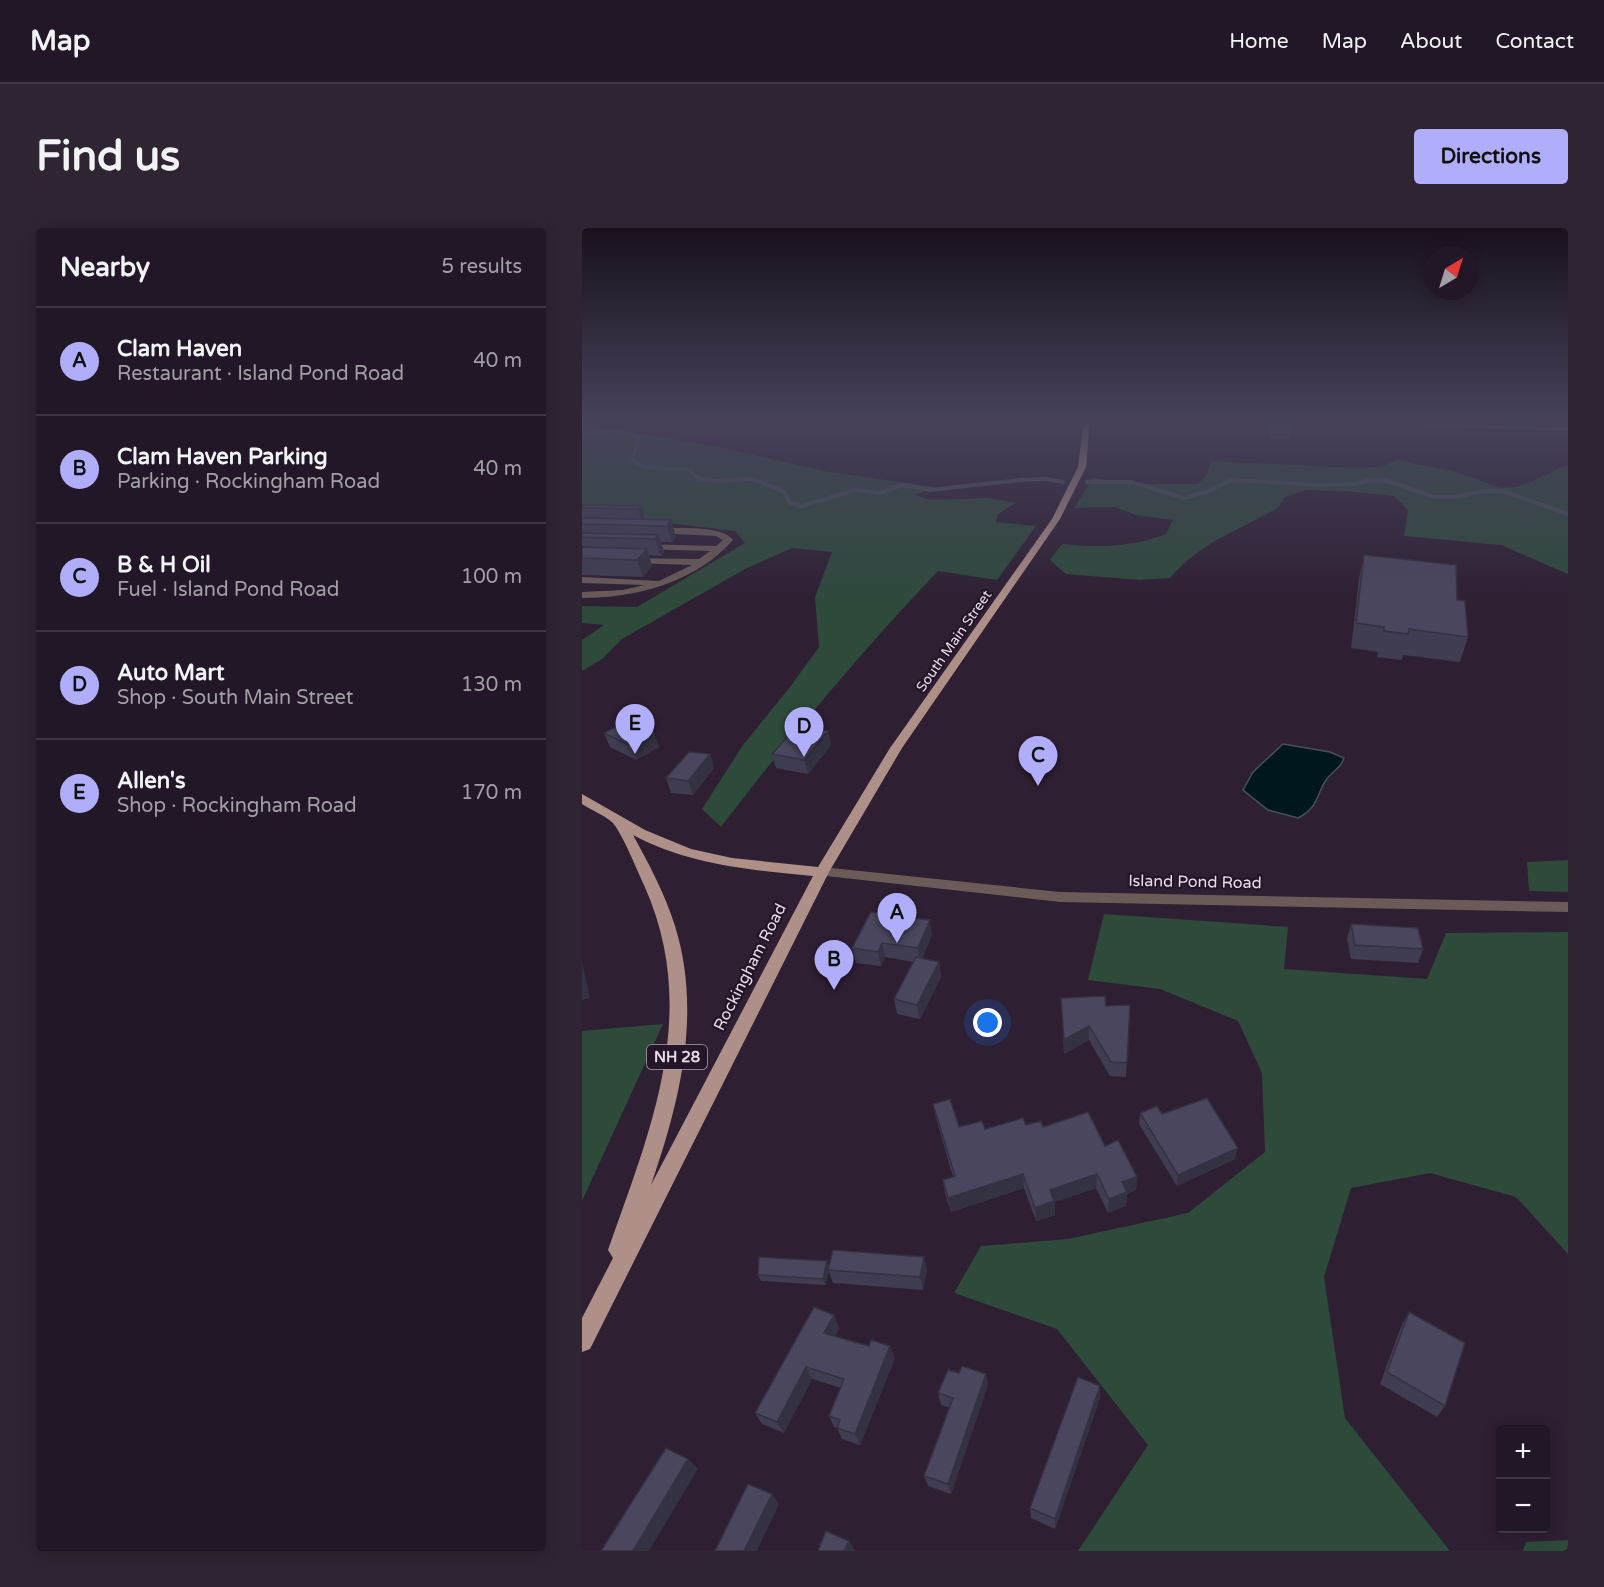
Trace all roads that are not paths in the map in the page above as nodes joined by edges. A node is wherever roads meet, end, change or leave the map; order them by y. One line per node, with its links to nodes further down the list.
1 (1075, 482): 12 (main road, South Main Street)
2 (638, 530): 4 (street)
3 (634, 546): 4 (street)
4 (720, 549): 6 (street)
5 (617, 559): 6 (street)
6 (703, 562): 8 (street)
7 (582, 580): 8 (street)
8 (657, 583): 9 (street)
9 (582, 595)
10 (584, 802): 11 (main road, NH 28)
11 (619, 822): 12 (main road, NH 28); 14 (main road, NH 28)
12 (822, 872): 13 (street, Island Pond Road); 14 (main road, Rockingham Road / NH 28)
13 (1568, 907)
14 (605, 1294): 15 (main road, Rockingham Road / NH 28)
15 (582, 1341)

